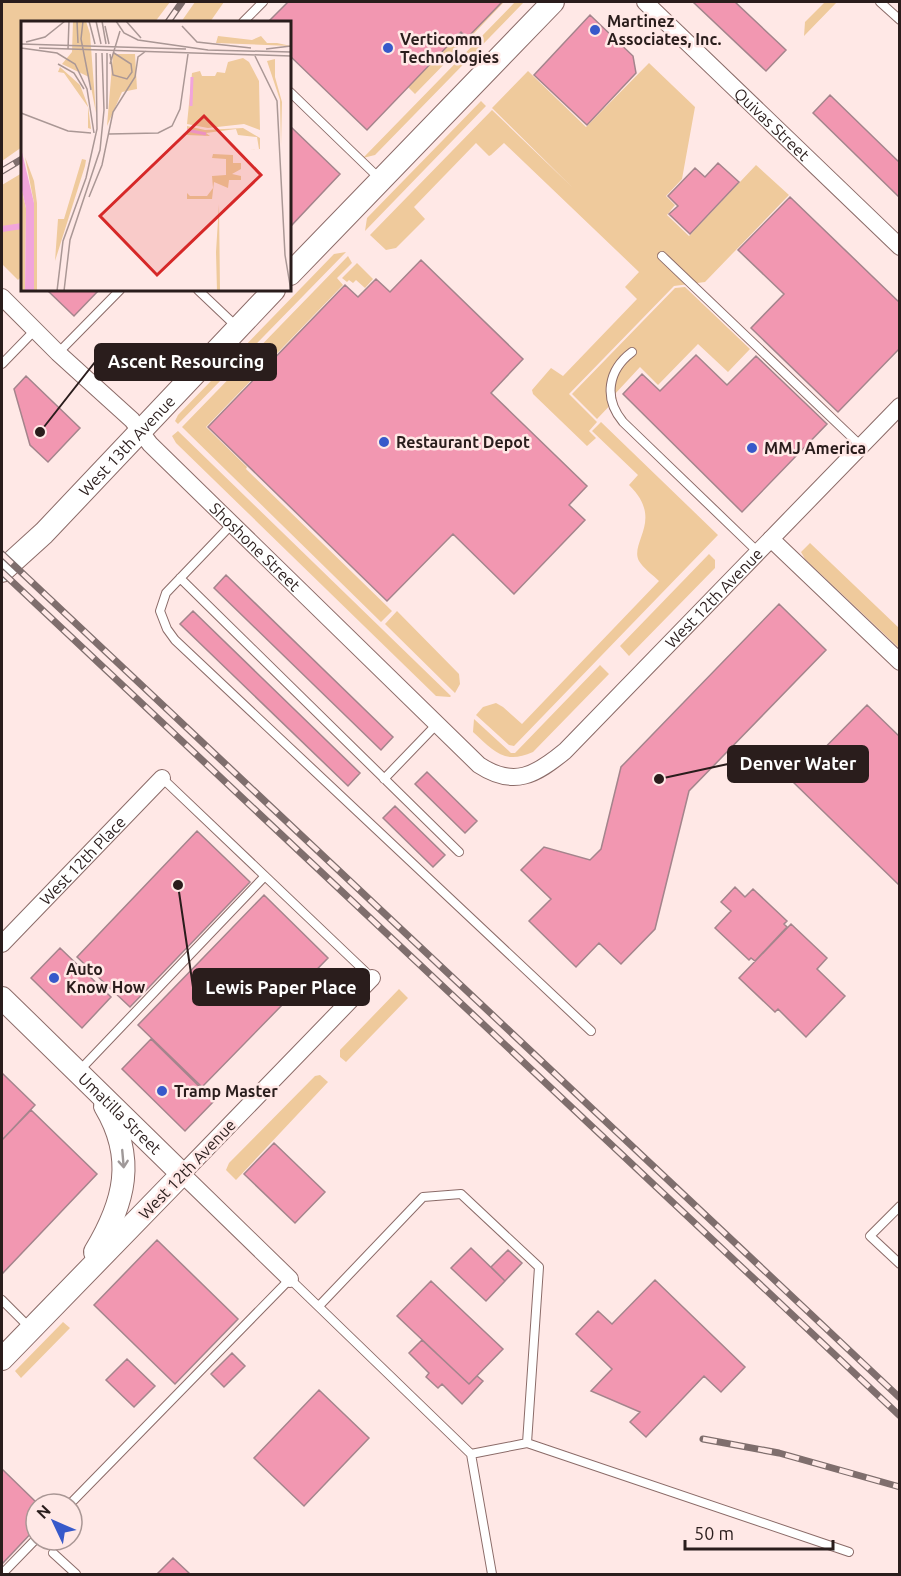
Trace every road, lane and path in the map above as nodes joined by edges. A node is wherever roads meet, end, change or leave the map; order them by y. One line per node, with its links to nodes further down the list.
1 (263, 2): 6 (lane)
2 (554, 2): 8 (street)
3 (645, 2): 9 (street, Quivas Street)
4 (880, 2): 5 (lane)
5 (900, 20)
6 (244, 21)
7 (291, 93): 8 (lane)
8 (381, 180): 11 (street)
9 (900, 247)
10 (662, 256): 23 (lane)
11 (291, 273)
12 (119, 291): 19 (lane)
13 (199, 291): 16 (lane)
14 (273, 291): 16 (street, West 13th Avenue)
15 (2, 297): 17 (street, Shoshone Street)
16 (238, 327): 22 (street, West 13th Avenue)
17 (35, 330): 19 (street, Shoshone Street); 20 (lane)
18 (632, 352): 26 (lane)
19 (58, 353): 22 (street, Shoshone Street)
20 (2, 364)
21 (900, 406): 23 (street, West 12th Avenue)
22 (140, 431): 24 (street, Shoshone Street); 27 (street, West 13th Avenue)
23 (861, 446): 25 (street, West 12th Avenue)
24 (232, 524): 28 (lane); 30 (street, Shoshone Street)
25 (771, 539): 26 (street, West 12th Avenue); 29 (street)
26 (758, 552): 33 (street, West 12th Avenue)
27 (2, 571)
28 (180, 578): 32 (lane); 39 (lane)
29 (900, 662)
30 (437, 724): 32 (lane); 33 (street, Shoshone Street)
31 (162, 778): 35 (lane); 36 (street, West 12th Place)
32 (384, 778): 34 (lane)
33 (518, 778)
34 (459, 852)
35 (265, 876): 37 (lane); 40 (lane)
36 (2, 944)
37 (372, 978): 41 (street, West 12th Avenue)
38 (2, 998): 40 (street, Umatilla Street)
39 (591, 1031)
40 (85, 1079): 41 (street, Umatilla Street); 45 (street, one-way to 45)
41 (182, 1174): 44 (street, Umatilla Street); 45 (street, West 12th Avenue)
42 (900, 1206): 43 (lane)
43 (900, 1264)
44 (290, 1279): 47 (lane); 52 (lane)
45 (77, 1282): 48 (street, West 12th Avenue)
46 (2, 1300): 48 (lane)
47 (319, 1306): 50 (lane); 51 (lane)
48 (31, 1329): 49 (street, West 12th Avenue)
49 (2, 1359)
50 (527, 1443): 51 (lane); 54 (lane)
51 (471, 1454): 58 (lane)
52 (82, 1492)
53 (24, 1552): 56 (lane)
54 (849, 1552)
55 (53, 1553): 57 (lane)
56 (2, 1575)
57 (76, 1575)
58 (492, 1575)

